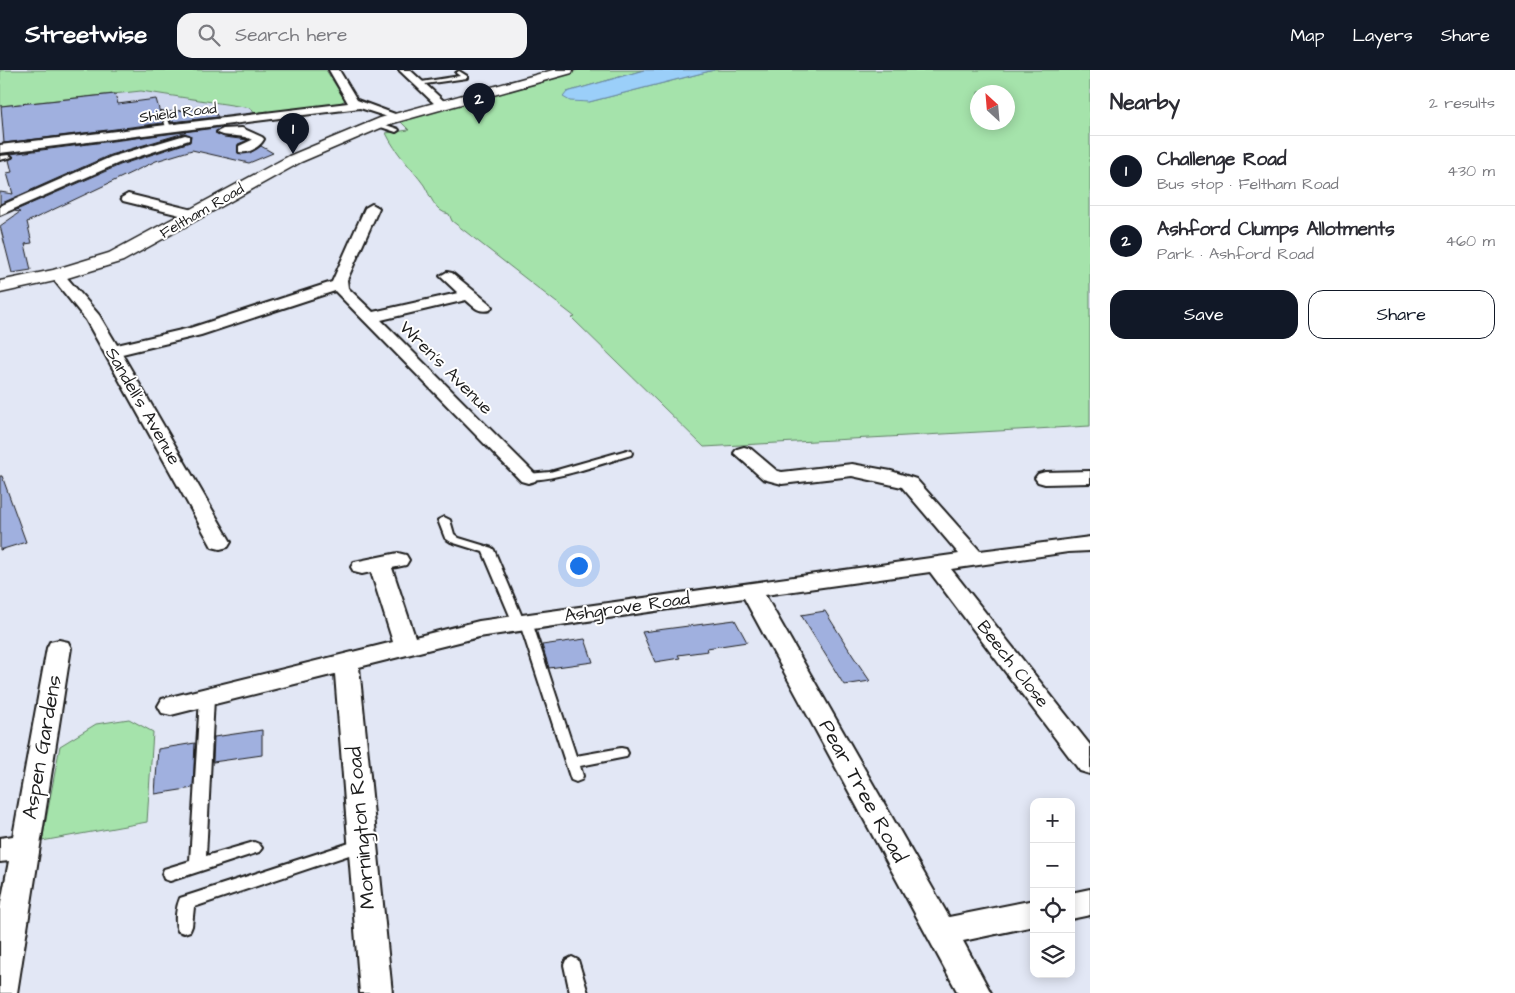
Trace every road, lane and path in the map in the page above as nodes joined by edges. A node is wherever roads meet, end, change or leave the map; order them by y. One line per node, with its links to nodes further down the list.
1 (334, 70): 6 (street)
2 (404, 70): 5 (street)
3 (567, 70): 7 (main road, Feltham Road)
4 (459, 73): 5 (lane)
5 (418, 83): 7 (street)
6 (360, 105): 9 (street); 10 (street, Shield Road)
7 (442, 105): 9 (main road, Feltham Road)
8 (163, 113): 10 (lane)
9 (397, 124): 20 (main road, Feltham Road)
10 (170, 130): 11 (street, Shield Road)
11 (0, 149)
12 (243, 149): 16 (street)
13 (9, 157): 14 (lane)
14 (0, 158)
15 (78, 165): 16 (street)
16 (94, 168): 19 (street)
17 (128, 198): 20 (street)
18 (372, 208): 23 (street)
19 (0, 211)
20 (196, 215): 21 (main road, Feltham Road)
21 (57, 275): 24 (main road, Feltham Road); 28 (street, Sandell's Avenue)
22 (446, 276): 25 (street)
23 (340, 284): 27 (street, Wren's Avenue); 28 (street)
24 (0, 287)
25 (468, 294): 26 (street); 27 (street)
26 (484, 308)
27 (368, 318): 31 (street, Wren's Avenue)
28 (112, 351): 35 (street, Sandell's Avenue)
29 (627, 453): 31 (lane)
30 (744, 453): 37 (street)
31 (528, 477)
32 (1090, 477): 33 (street)
33 (1045, 478)
34 (444, 520): 41 (lane)
35 (220, 542)
36 (1090, 544): 37 (street, Ashgrove Road)
37 (974, 558): 39 (street, Ashgrove Road)
38 (380, 564): 42 (street)
39 (936, 564): 40 (street, Ashgrove Road); 49 (street, Beech Close)
40 (751, 590): 41 (street, Ashgrove Road); 60 (street, Pear Tree Road)
41 (522, 623): 42 (street, Ashgrove Road); 48 (lane)
42 (406, 646): 44 (street, Ashgrove Road)
43 (59, 648): 52 (street, Aspen Gardens)
44 (346, 662): 45 (street, Ashgrove Road); 51 (street, Mornington Road)
45 (207, 698): 46 (street, Ashgrove Road); 54 (lane)
46 (171, 706)
47 (622, 753): 48 (lane)
48 (571, 762): 50 (lane)
49 (1090, 764)
50 (576, 776)
51 (362, 845): 59 (lane); 63 (street, Mornington Road)
52 (13, 848): 62 (street, Aspen Gardens)
53 (254, 848): 54 (lane)
54 (198, 865): 55 (lane)
55 (170, 874)
56 (1090, 902): 57 (street)
57 (1075, 905)
58 (1030, 914): 60 (street)
59 (184, 926)
60 (940, 932): 65 (street, Pear Tree Road)
61 (572, 965): 64 (lane)
62 (1, 993)
63 (376, 993)
64 (579, 993)
65 (975, 993)

